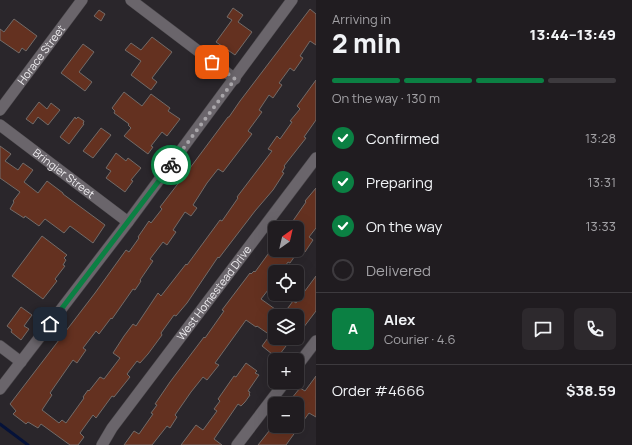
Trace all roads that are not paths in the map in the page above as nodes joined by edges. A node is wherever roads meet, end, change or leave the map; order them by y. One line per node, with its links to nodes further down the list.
1 (82, 0): 5 (street, Horace Street)
2 (132, 0): 4 (street)
3 (292, 0): 4 (street)
4 (235, 79): 8 (street)
5 (0, 110)
6 (0, 125): 8 (street, Bringier Street)
7 (315, 163): 15 (street, West Homestead Drive)
8 (128, 222): 12 (street)
9 (316, 341): 11 (street)
10 (0, 346): 12 (street)
11 (304, 357)
12 (21, 362): 13 (street)
13 (0, 389)
14 (280, 389): 16 (street)
15 (102, 445)
16 (237, 445)

